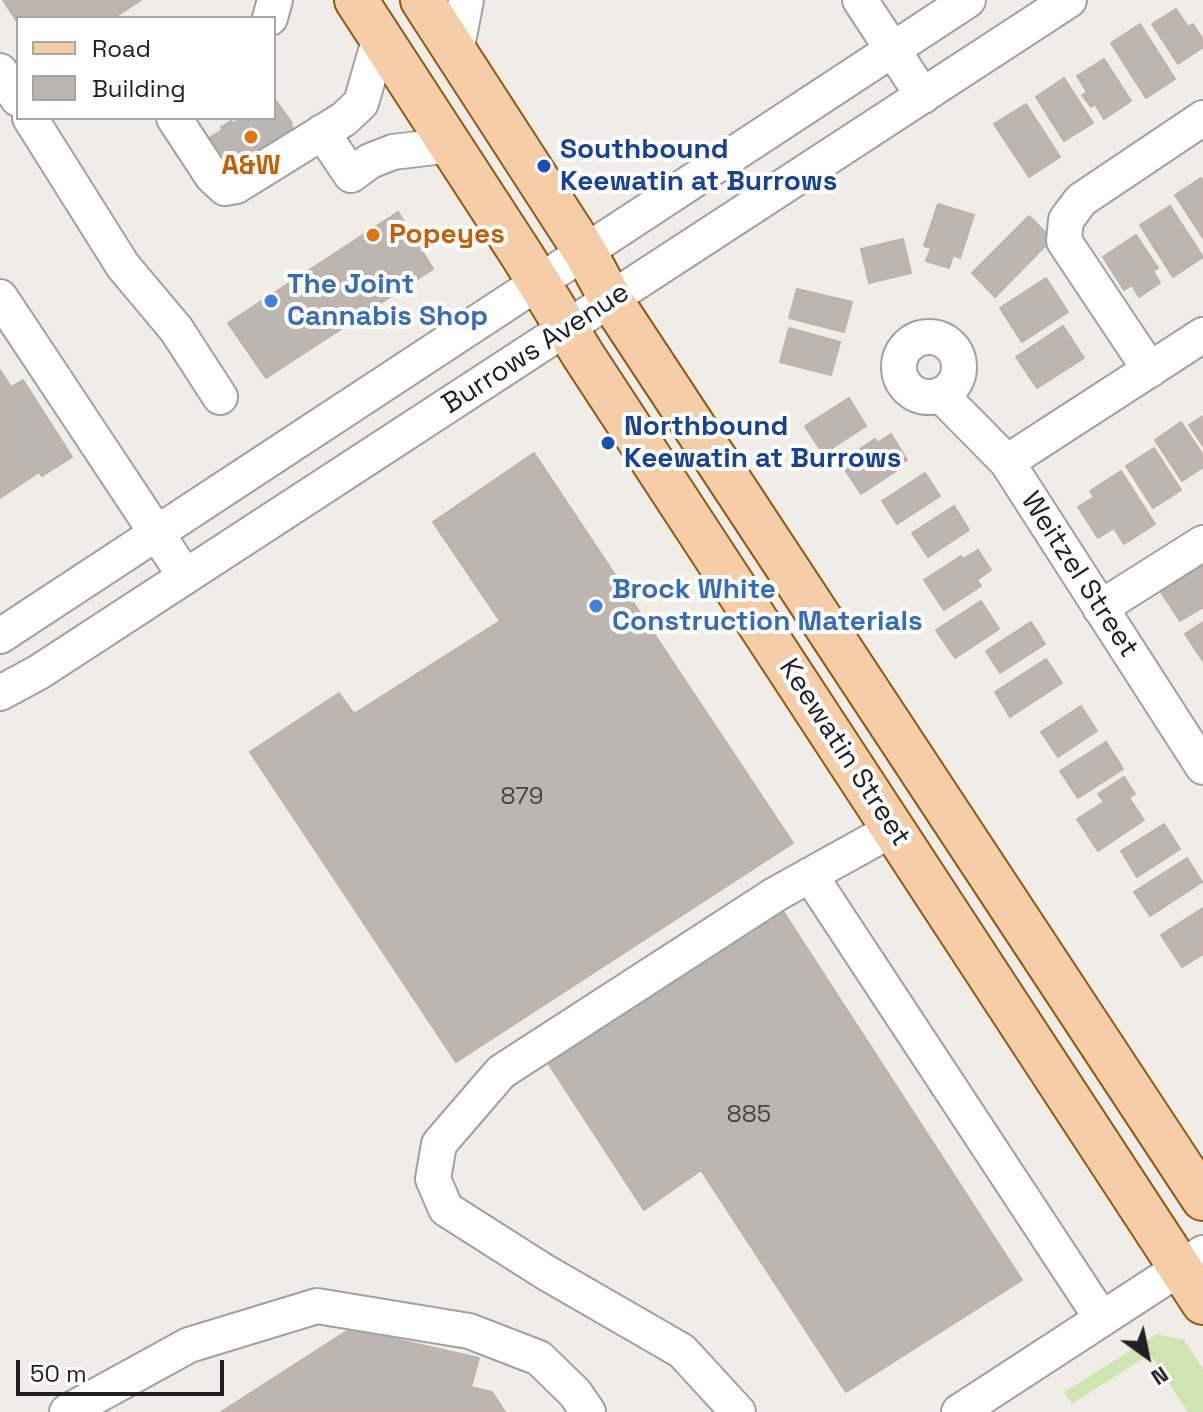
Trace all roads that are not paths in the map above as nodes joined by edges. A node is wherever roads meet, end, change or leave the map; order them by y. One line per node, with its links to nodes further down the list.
1 (356, 0): 7 (main road, Keewatin Street)
2 (422, 0): 9 (main road, Keewatin Street)
3 (466, 0): 9 (street)
4 (860, 0): 8 (street)
5 (968, 0): 8 (street, Burrows Avenue)
6 (1069, 0): 12 (street, Burrows Avenue)
7 (380, 37): 16 (street); 17 (main road, Keewatin Street)
8 (893, 49): 12 (street); 18 (street, Burrows Avenue)
9 (456, 52): 18 (main road, Keewatin Street)
10 (0, 71): 11 (street)
11 (16, 96)
12 (923, 96): 21 (street, Burrows Avenue)
13 (1203, 118): 24 (street)
14 (31, 120): 26 (street)
15 (175, 120): 16 (street)
16 (322, 132): 17 (street)
17 (451, 145): 19 (main road, Keewatin Street)
18 (585, 252): 19 (street, Burrows Avenue); 21 (main road, Keewatin Street)
19 (539, 282): 22 (main road, Keewatin Street); 28 (street, Burrows Avenue)
20 (0, 297): 28 (street)
21 (611, 300): 22 (street, Burrows Avenue); 37 (main road, Keewatin Street)
22 (566, 329): 30 (street, Burrows Avenue); 35 (main road, Keewatin Street)
23 (1203, 335): 24 (street)
24 (1150, 370): 27 (street)
25 (941, 395): 27 (street, Weitzel Street)
26 (220, 397)
27 (1007, 462): 31 (street, Weitzel Street)
28 (158, 534): 30 (street); 32 (street, Burrows Avenue)
29 (1203, 543): 31 (street)
30 (185, 576): 33 (street, Burrows Avenue)
31 (1100, 608): 34 (street, Weitzel Street)
32 (0, 636)
33 (0, 693)
34 (1203, 767)
35 (893, 829): 36 (street); 38 (main road, Keewatin Street)
36 (810, 875): 40 (street); 43 (street)
37 (1203, 1199)
38 (1192, 1260): 39 (main road, Keewatin Street); 40 (street)
39 (1203, 1303)
40 (1102, 1319): 44 (street)
41 (67, 1412): 42 (street)
42 (588, 1412)
43 (738, 1412)
44 (959, 1412)

